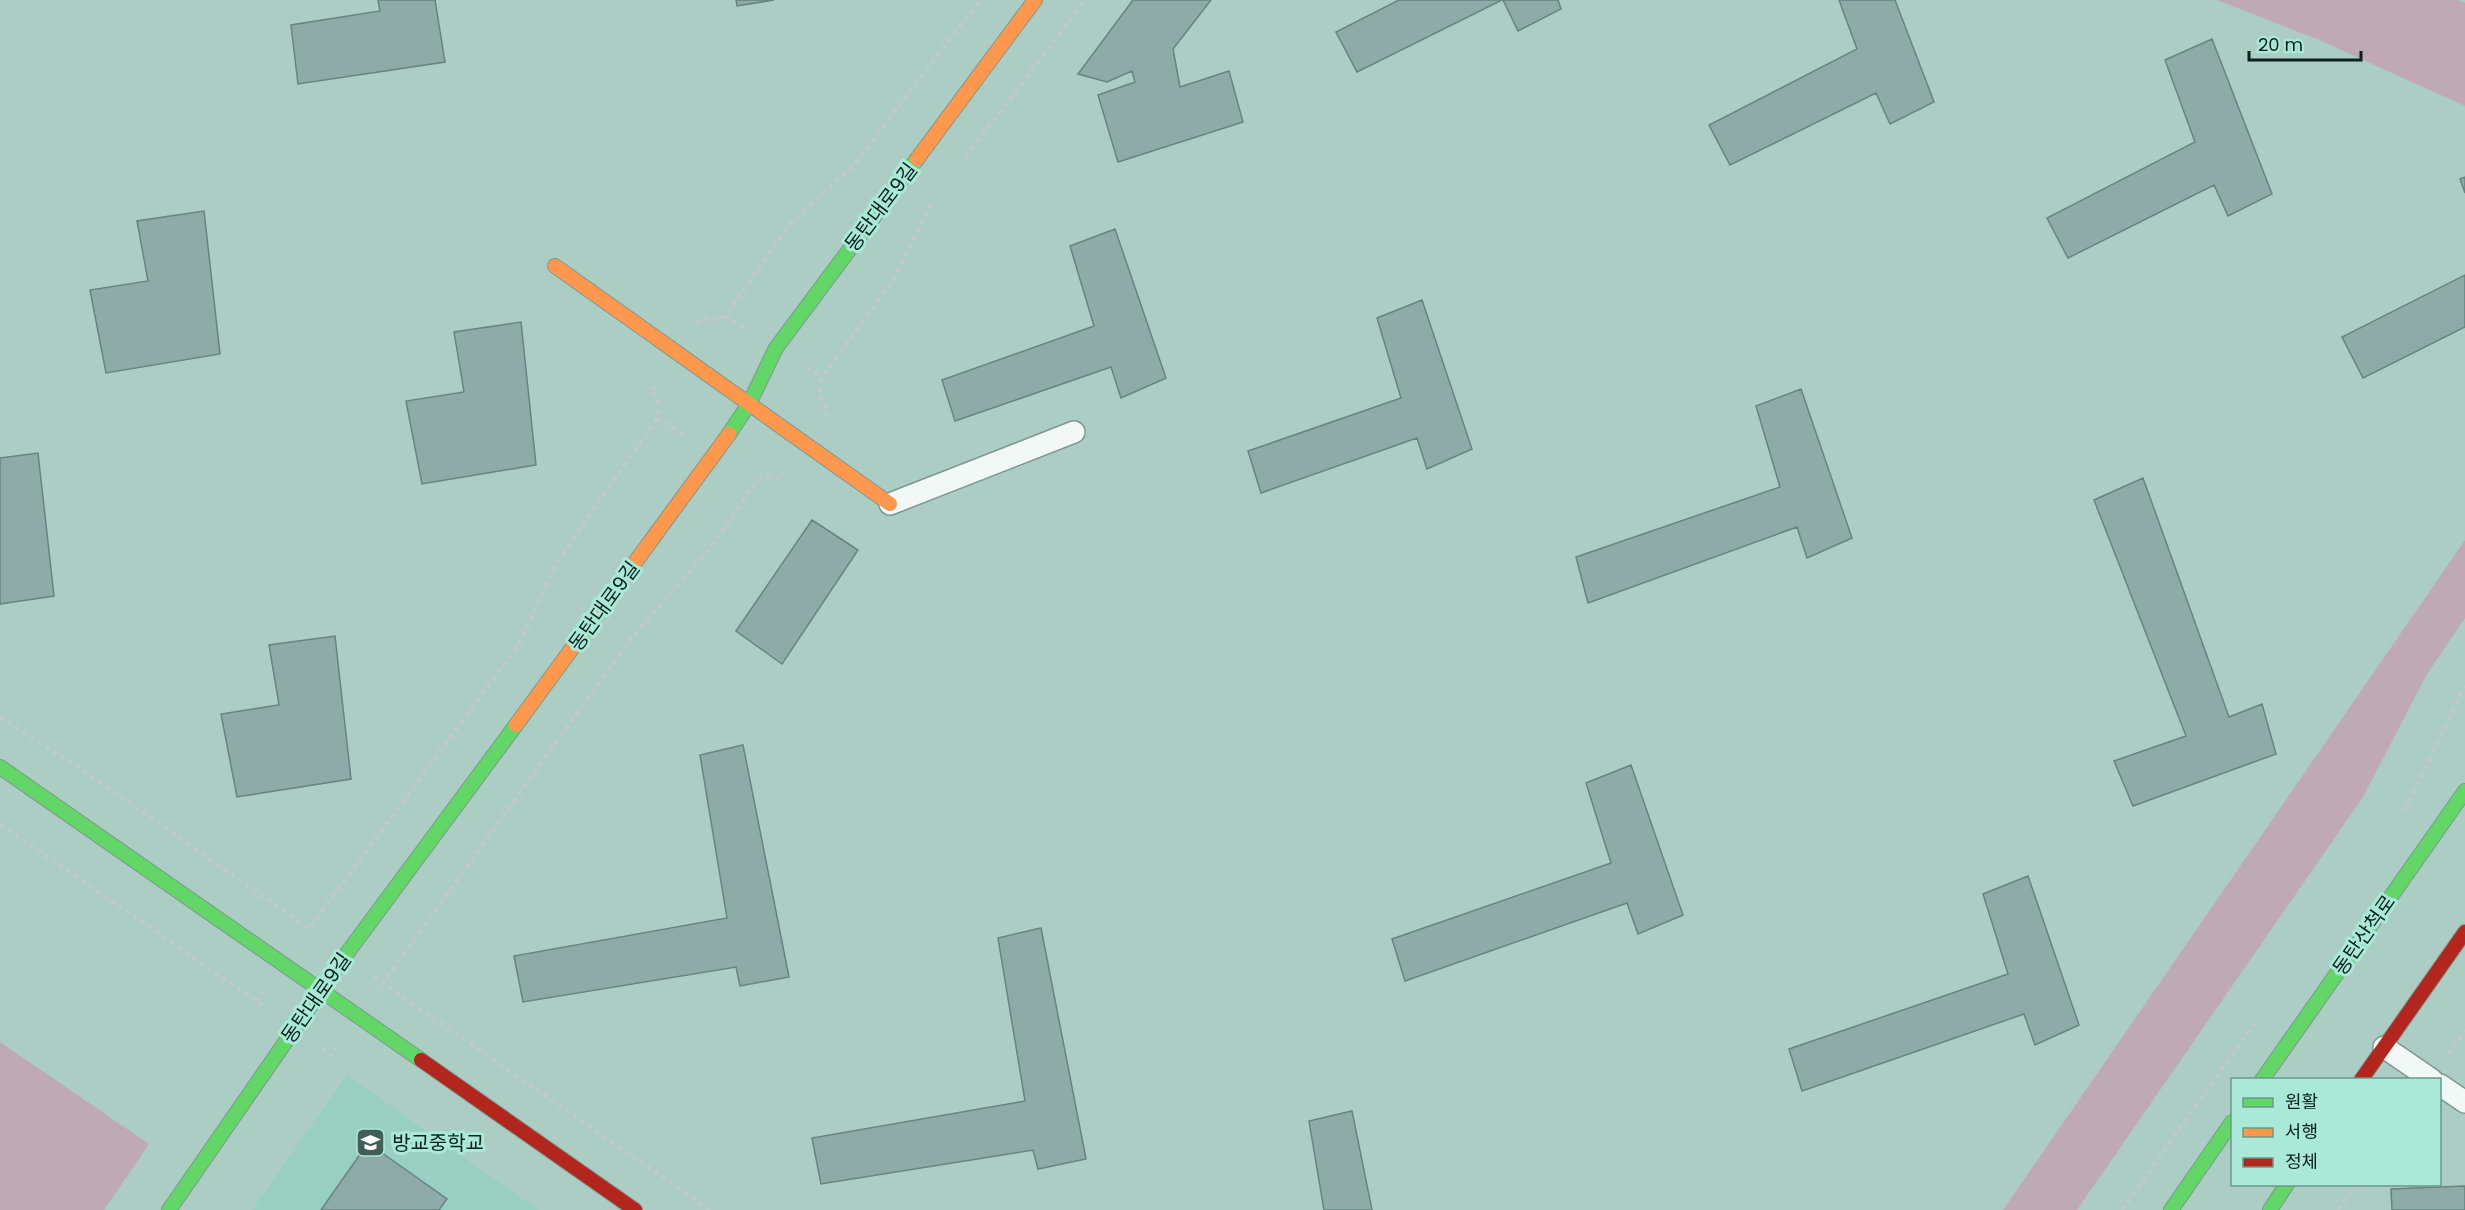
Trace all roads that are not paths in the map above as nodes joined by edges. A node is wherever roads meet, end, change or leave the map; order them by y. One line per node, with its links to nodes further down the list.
1 (1035, 0): 3 (street, 동탄대로9길)
2 (555, 266): 3 (street)
3 (749, 404): 5 (street); 9 (street, 동탄대로9길)
4 (1074, 432): 5 (lane)
5 (890, 504)
6 (0, 767): 9 (street)
7 (2465, 791): 11 (street, 동탄산척로)
8 (2465, 932): 10 (street)
9 (321, 990): 18 (street, 동탄대로9길); 19 (street)
10 (2384, 1047): 12 (street); 13 (lane)
11 (2263, 1078)
12 (2362, 1078)
13 (2429, 1078)
14 (2441, 1086): 15 (lane)
15 (2465, 1102)
16 (2231, 1123): 20 (street)
17 (2287, 1186): 21 (street)
18 (169, 1210)
19 (635, 1210)
20 (2171, 1210)
21 (2270, 1210)

